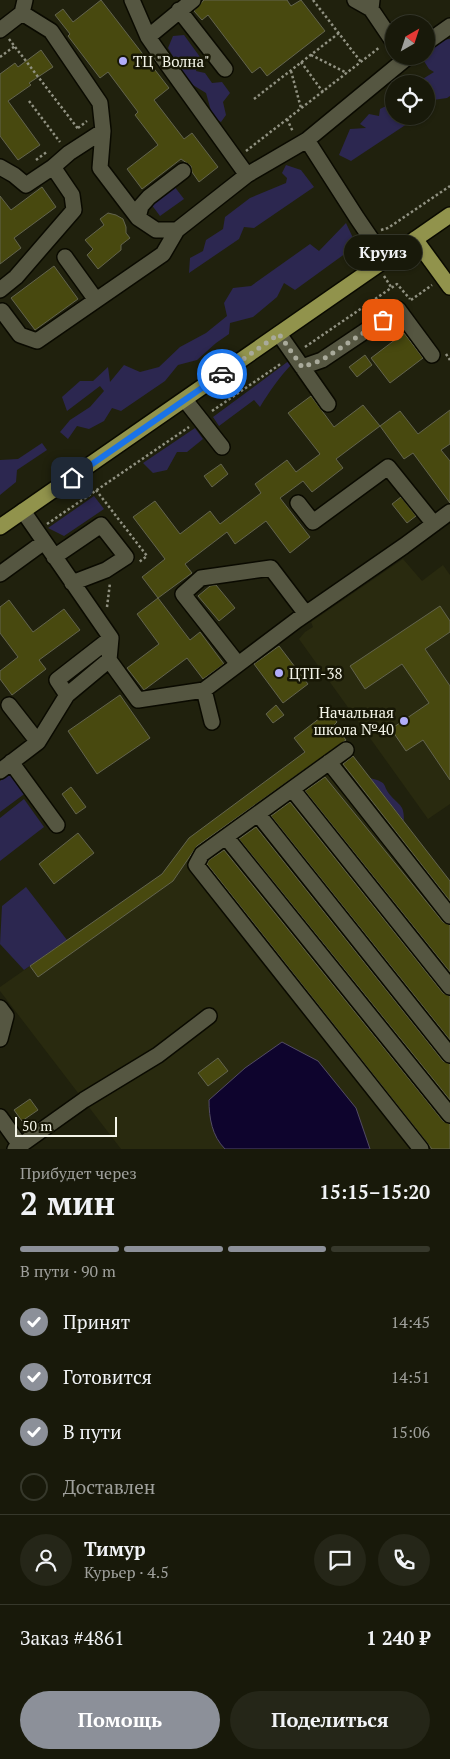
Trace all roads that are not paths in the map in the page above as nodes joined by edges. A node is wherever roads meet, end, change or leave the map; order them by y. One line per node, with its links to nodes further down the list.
1 (132, 0): 10 (lane)
2 (193, 0): 6 (lane)
3 (355, 0): 4 (lane)
4 (372, 4): 8 (lane)
5 (24, 7): 9 (lane); 14 (lane)
6 (179, 10): 10 (lane); 13 (lane)
7 (450, 26): 11 (lane)
8 (385, 28)
9 (1, 29)
10 (148, 37): 19 (lane)
11 (435, 37)
12 (397, 65): 15 (lane)
13 (225, 69)
14 (102, 131): 17 (lane); 21 (lane)
15 (310, 144): 19 (lane); 25 (lane)
16 (0, 167): 17 (lane)
17 (53, 167): 27 (lane)
18 (183, 171): 21 (lane)
19 (247, 175): 22 (lane)
20 (450, 215): 23 (main road)
21 (138, 218): 22 (lane)
22 (177, 230): 28 (lane)
23 (415, 239): 25 (main road); 26 (main road)
24 (66, 258): 28 (lane)
25 (385, 259): 30 (main road)
26 (450, 287)
27 (0, 290)
28 (96, 300): 29 (lane)
29 (2, 311)
30 (279, 334): 32 (lane); 33 (main road)
31 (438, 354): 32 (lane)
32 (298, 361): 34 (lane)
33 (185, 400): 35 (lane); 37 (main road)
34 (328, 404)
35 (222, 447)
36 (298, 503): 39 (lane)
37 (23, 511): 40 (main road); 41 (lane)
38 (450, 512): 39 (lane)
39 (434, 524): 45 (lane)
40 (0, 527)
41 (40, 536): 42 (lane); 43 (lane)
42 (54, 556): 44 (lane); 44 (lane)
43 (0, 574)
44 (72, 583): 46 (lane)
45 (306, 614): 48 (lane); 48 (lane)
46 (111, 638): 47 (lane); 50 (lane)
47 (109, 660): 49 (lane); 50 (lane)
48 (238, 664): 49 (lane)
49 (204, 690): 52 (lane)
50 (67, 695): 53 (lane)
51 (9, 705): 53 (lane)
52 (212, 722)
53 (38, 742): 56 (lane)
54 (346, 750): 55 (lane)
55 (329, 762): 57 (lane); 61 (lane)
56 (6, 767): 59 (lane)
57 (292, 789): 58 (lane); 62 (lane)
58 (258, 814): 60 (lane); 66 (lane)
59 (57, 825)
60 (226, 837): 67 (lane); 70 (lane)
61 (450, 916)
62 (450, 988)
63 (0, 1008): 65 (lane)
64 (209, 1016): 69 (lane)
65 (0, 1040)
66 (450, 1055)
67 (450, 1115)
68 (0, 1117): 69 (lane)
69 (27, 1145)
70 (421, 1149)

